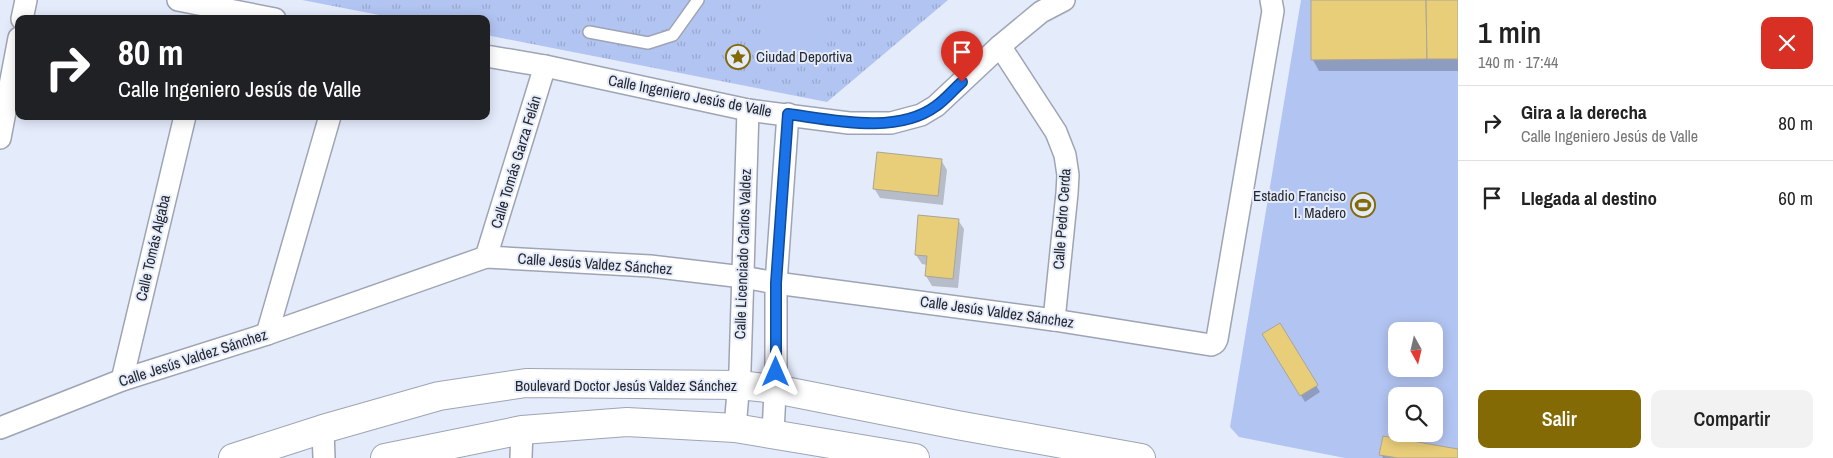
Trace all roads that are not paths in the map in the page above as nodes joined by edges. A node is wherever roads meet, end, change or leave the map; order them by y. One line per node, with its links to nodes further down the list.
1 (26, 0): 7 (street)
2 (178, 0): 6 (street)
3 (698, 0): 9 (lane)
4 (1064, 0): 10 (street, Calle Ingeniero Jesús de Valle)
5 (1271, 0): 22 (street, Calle Jesús Valdez Sánchez)
6 (209, 12): 8 (street)
7 (23, 15)
8 (237, 15)
9 (589, 32)
10 (1000, 46): 15 (street, Calle Ingeniero Jesús de Valle); 22 (street, Calle Pedro Cerda)
11 (490, 57): 13 (street, Calle Ingeniero Jesús de Valle)
12 (15, 59): 18 (street)
13 (545, 66): 14 (street, Calle Ingeniero Jesús de Valle); 19 (street, Calle Tomás Garza Felán)
14 (748, 110): 15 (street, Calle Ingeniero Jesús de Valle); 20 (street, Calle Licenciado Carlos Valdez)
15 (788, 114): 21 (street)
16 (184, 120): 24 (street, Calle Tomás Algaba)
17 (329, 120): 23 (street)
18 (0, 137)
19 (486, 257): 20 (street, Calle Jesús Valdez Sánchez); 23 (street, Calle Jesús Valdez Sánchez)
20 (743, 277): 21 (street, Calle Jesús Valdez Sánchez); 25 (street, Calle Licenciado Carlos Valdez)
21 (776, 283): 22 (street, Calle Jesús Valdez Sánchez); 26 (street)
22 (1054, 320)
23 (266, 334): 24 (street, Calle Jesús Valdez Sánchez)
24 (122, 380): 27 (street, Calle Jesús Valdez Sánchez)
25 (739, 385): 26 (main road, Boulevard Doctor Jesús Valdez Sánchez); 28 (street, Calle Licenciado Carlos Valdez); 29 (main road, Boulevard Doctor Jesús Valdez Sánchez)
26 (775, 389): 31 (street); 37 (main road, Boulevard Doctor Jesús Valdez Sánchez)
27 (0, 428)
28 (735, 428): 30 (main road); 31 (main road)
29 (323, 429): 32 (main road, Boulevard Doctor Jesús Valdez Sánchez); 33 (street)
30 (522, 430): 34 (main road); 35 (street)
31 (772, 433): 36 (main road)
32 (233, 458)
33 (324, 458)
34 (385, 458)
35 (521, 458)
36 (913, 458)
37 (1141, 458)

